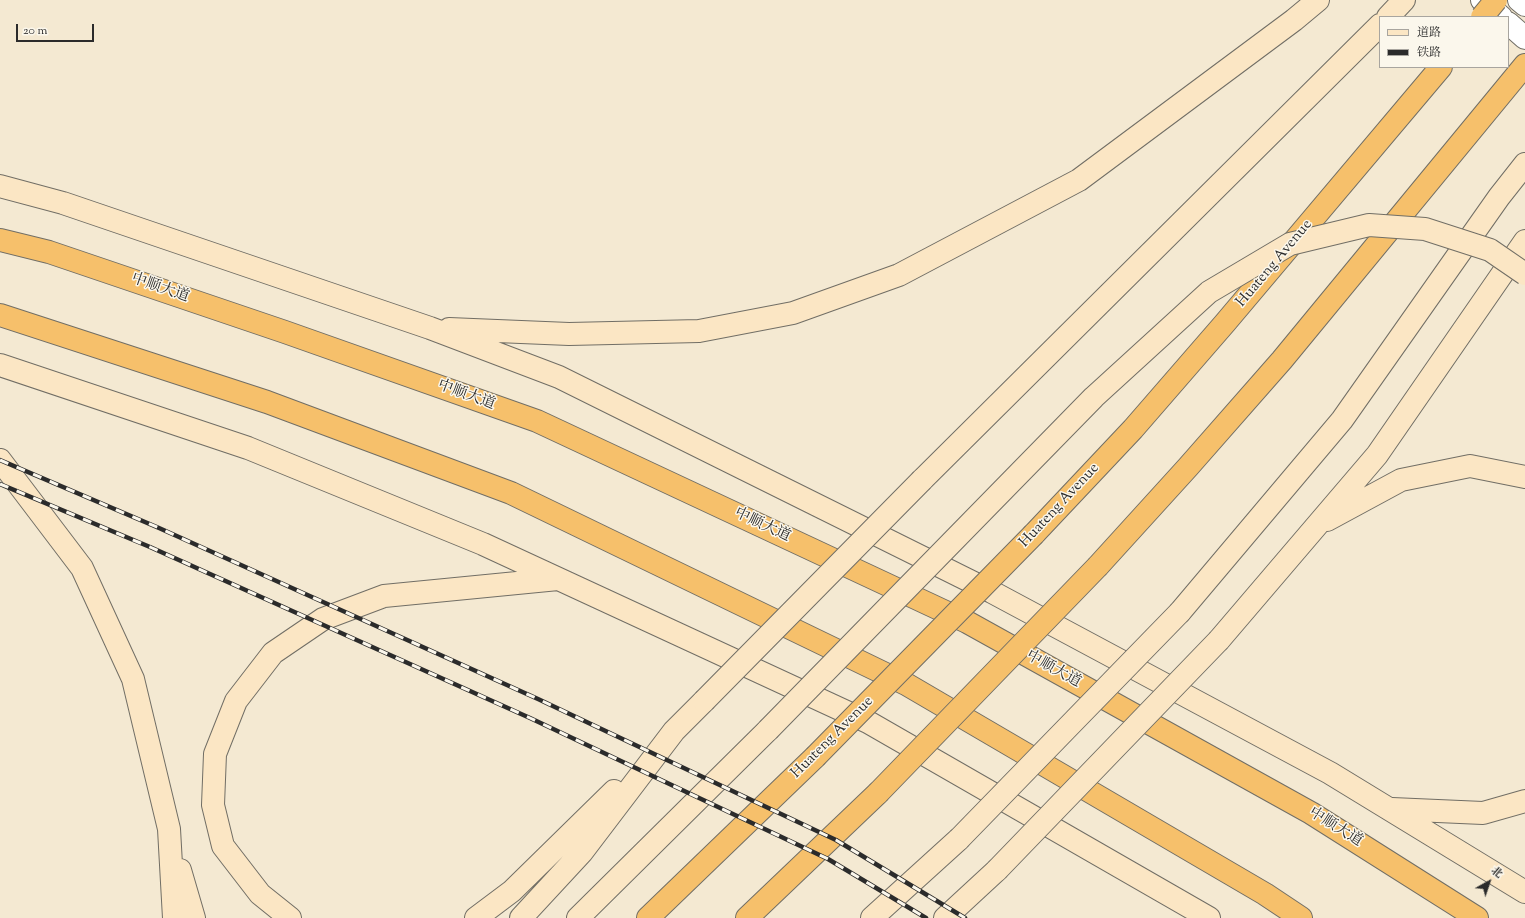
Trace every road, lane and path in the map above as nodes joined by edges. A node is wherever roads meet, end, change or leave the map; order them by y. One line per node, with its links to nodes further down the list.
1 (1318, 0): 21 (main road)
2 (1404, 0): 7 (main road)
3 (1482, 0): 9 (street)
4 (1496, 0): 8 (highway, bridge)
5 (1519, 0): 6 (street)
6 (1525, 5)
7 (1389, 16)
8 (1483, 16)
9 (1500, 16)
10 (1509, 24): 12 (street)
11 (1379, 26): 27 (main road, bridge)
12 (1525, 38)
13 (1525, 65): 39 (highway, bridge)
14 (1440, 68): 38 (highway, Huateng Avenue, bridge)
15 (1525, 164): 40 (main road, bridge)
16 (0, 186): 21 (main road)
17 (0, 240): 44 (highway, 中顺大道)
18 (1525, 241): 25 (main road)
19 (1525, 274): 37 (main road, bridge)
20 (0, 315): 43 (highway)
21 (430, 328): 29 (main road)
22 (0, 365): 26 (main road)
23 (0, 460): 30 (main road)
24 (1525, 477): 25 (main road)
25 (1317, 525): 41 (main road, bridge)
26 (559, 579): 34 (main road); 42 (main road)
27 (674, 731): 35 (main road); 36 (main road)
28 (1525, 801): 29 (main road)
29 (1389, 808): 31 (main road)
30 (169, 829): 32 (main road); 33 (main road)
31 (1525, 892)
32 (174, 918)
33 (194, 918)
34 (290, 918)
35 (476, 918)
36 (521, 918)
37 (578, 918)
38 (648, 918)
39 (747, 918)
40 (872, 918)
41 (945, 918)
42 (1209, 918)
43 (1301, 918)
44 (1477, 918)

